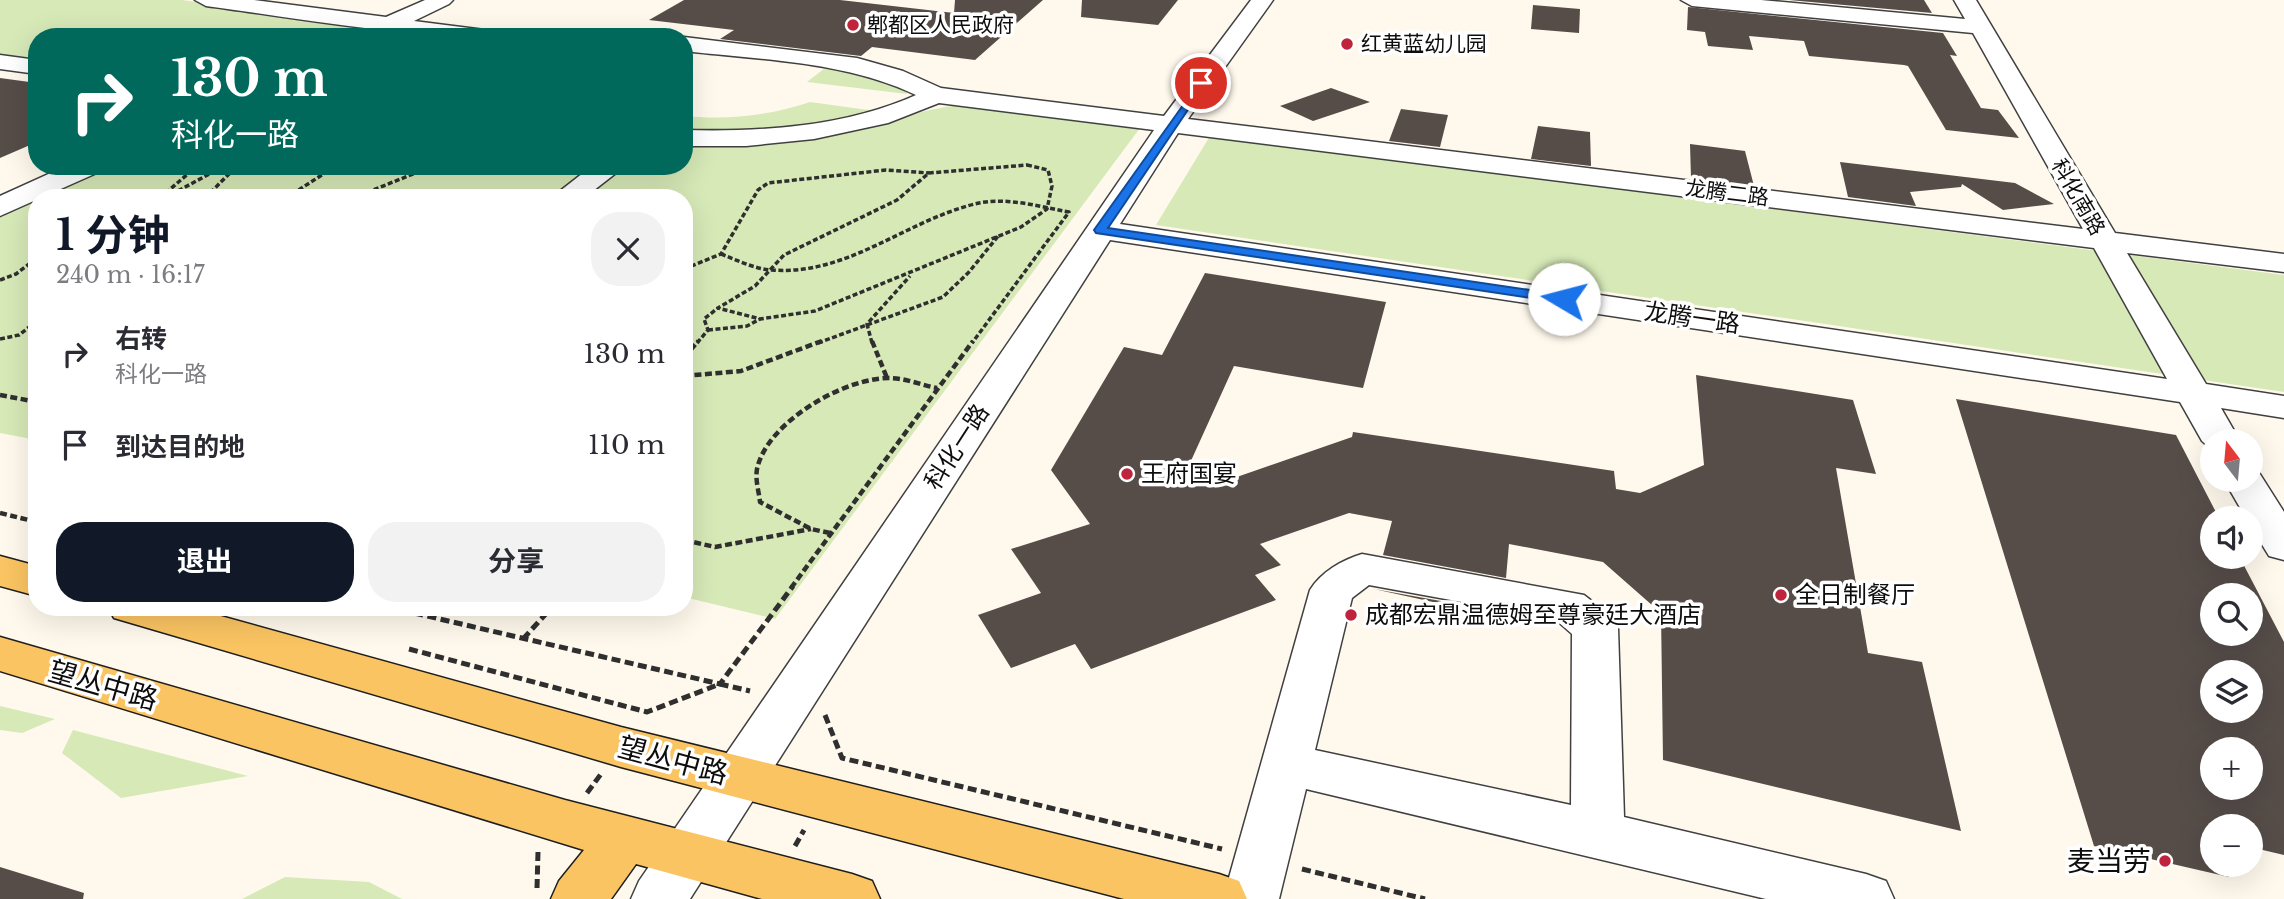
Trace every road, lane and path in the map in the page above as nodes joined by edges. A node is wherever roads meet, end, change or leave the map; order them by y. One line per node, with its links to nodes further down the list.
1 (206, 0): 8 (street)
2 (442, 0): 9 (street)
3 (454, 0): 10 (street)
4 (1262, 0): 15 (street, 科化一路)
5 (1692, 0): 7 (street)
6 (1965, 0): 7 (street, 科化南路)
7 (1982, 27): 39 (street, 科化南路)
8 (380, 28)
9 (388, 28)
10 (388, 28)
11 (693, 45): 14 (street, 龙腾二路)
12 (0, 62): 13 (street)
13 (28, 66)
14 (936, 94): 15 (street, 龙腾二路); 16 (street)
15 (1171, 124): 37 (street, 科化一路); 39 (street, 龙腾二路)
16 (693, 138)
17 (929, 173): 36 (path); 40 (path); 44 (path)
18 (48, 175): 34 (street)
19 (69, 175): 26 (street)
20 (187, 175): 27 (path)
21 (209, 175): 28 (path)
22 (228, 175): 29 (path)
23 (322, 175): 30 (path)
24 (410, 175): 31 (path)
25 (598, 175): 32 (street)
26 (39, 189)
27 (173, 189)
28 (181, 189)
29 (214, 189)
30 (300, 189)
31 (376, 189)
32 (578, 189)
33 (28, 194): 35 (street)
34 (0, 197)
35 (0, 207)
36 (1048, 209): 38 (path); 44 (path); 56 (path)
37 (1100, 230): 57 (street, 龙腾一路); 76 (street, 科化一路)
38 (1000, 233): 45 (path); 49 (path)
39 (2102, 240): 41 (street, 龙腾二路); 57 (street, 科化南路)
40 (721, 254): 43 (path); 44 (path)
41 (2284, 263)
42 (28, 265): 46 (path)
43 (693, 265)
44 (774, 270): 47 (path)
45 (913, 272): 48 (path); 49 (path)
46 (0, 280)
47 (718, 308): 48 (path); 51 (path)
48 (760, 319): 51 (path)
49 (867, 324): 54 (path); 55 (path)
50 (28, 328): 52 (path)
51 (708, 330): 53 (path)
52 (0, 339)
53 (693, 348)
54 (693, 375)
55 (887, 378): 56 (path); 65 (path)
56 (938, 388): 66 (path)
57 (2192, 393): 60 (street, 龙腾一路); 61 (street, 科化南路)
58 (0, 396): 59 (path)
59 (28, 401)
60 (2284, 407)
61 (2214, 429)
62 (2251, 492): 68 (street)
63 (0, 513): 64 (path)
64 (28, 520)
65 (811, 529): 66 (path); 67 (path)
66 (830, 533): 75 (path)
67 (693, 542)
68 (2284, 546)
69 (167, 616): 77 (main road, 望丛中路)
70 (426, 616): 72 (path)
71 (544, 616): 72 (path)
72 (522, 639): 75 (path)
73 (395, 646): 77 (path)
74 (0, 654): 82 (main road, 望丛中路)
75 (720, 684): 76 (path); 77 (path)
76 (790, 700): 79 (street, 科化一路); 84 (path)
77 (634, 729): 79 (main road, 望丛中路); 82 (path)
78 (1286, 764): 80 (street); 80 (street); 84 (street)
79 (741, 777): 83 (street, 科化一路); 89 (main road, 望丛中路)
80 (1598, 834): 91 (street)
81 (624, 838): 82 (main road, 望丛中路); 83 (main road, 望丛中路); 86 (main road)
82 (544, 841): 85 (path)
83 (688, 855): 87 (street, 科化一路); 88 (main road, 望丛中路)
84 (1256, 879): 90 (path)
85 (536, 899)
86 (579, 899)
87 (659, 899)
88 (852, 899)
89 (1219, 899)
90 (1425, 899)
91 (1866, 899)

